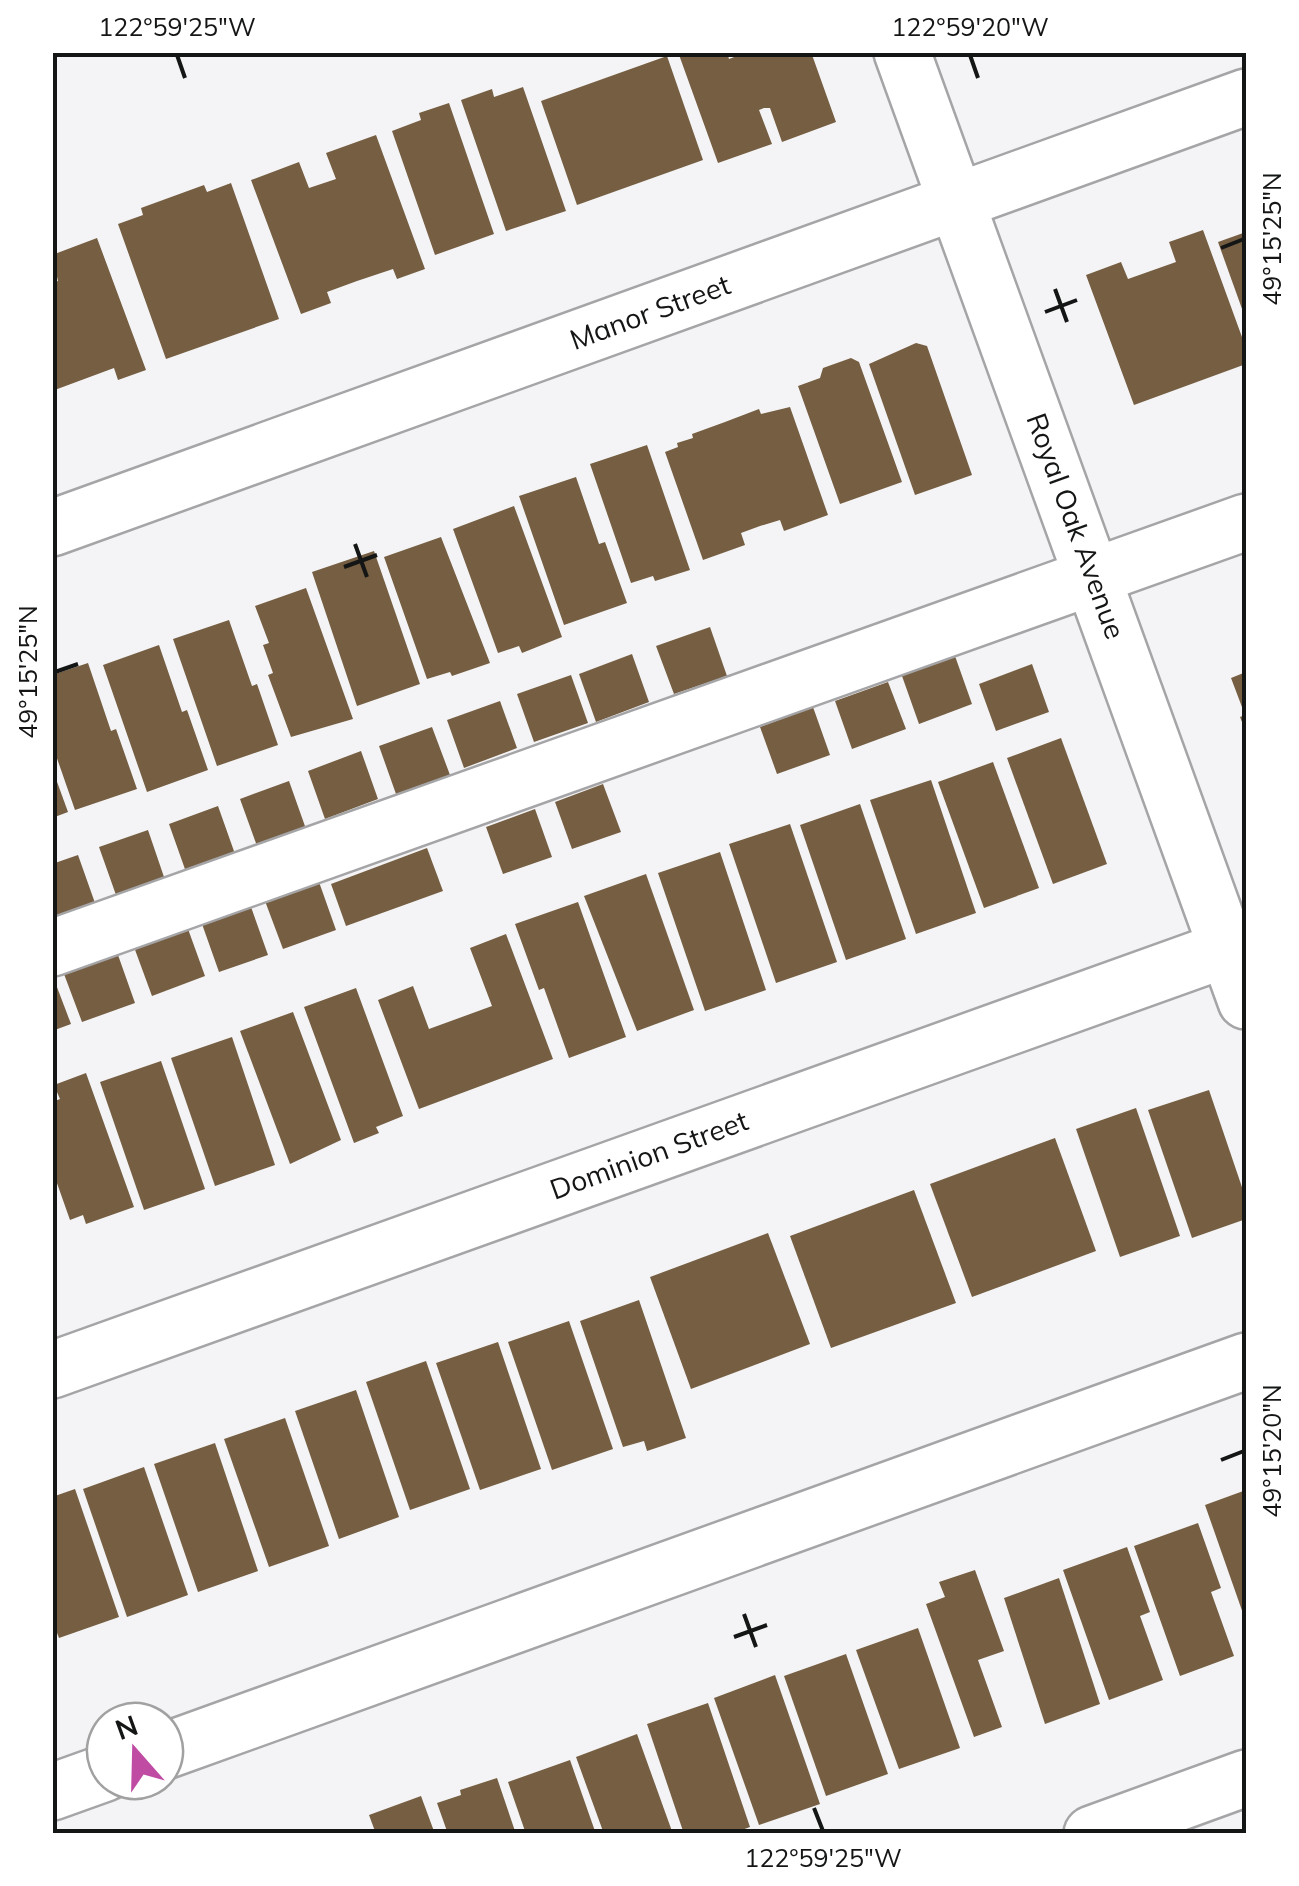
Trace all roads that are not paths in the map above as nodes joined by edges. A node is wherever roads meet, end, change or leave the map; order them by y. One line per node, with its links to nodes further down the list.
1 (902, 52): 3 (street, Royal Oak Avenue)
2 (1246, 97): 3 (street, Manor Street)
3 (957, 201): 5 (street, Manor Street); 6 (street, Royal Oak Avenue)
4 (1246, 522): 6 (street)
5 (52, 528)
6 (1094, 577): 7 (street, Royal Oak Avenue); 8 (street)
7 (1237, 945): 9 (street, Royal Oak Avenue); 11 (street, Dominion Street)
8 (52, 948)
9 (1246, 1001)
10 (1246, 1360): 12 (street)
11 (52, 1370)
12 (185, 1744)
13 (85, 1780): 14 (street)
14 (52, 1792)
15 (1228, 1801): 16 (street)
16 (1092, 1834)

